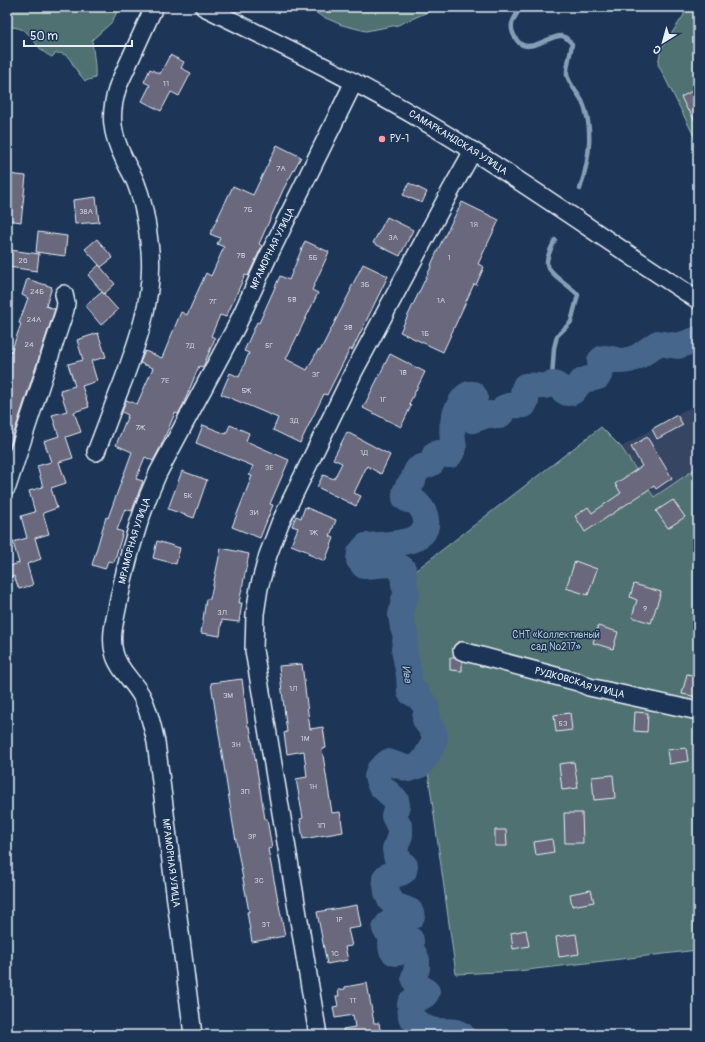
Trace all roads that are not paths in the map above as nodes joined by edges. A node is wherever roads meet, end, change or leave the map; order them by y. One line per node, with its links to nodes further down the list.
1 (154, 7): 7 (street)
2 (204, 7): 3 (street, САМАРКАНДСКАЯ УЛИЦА)
3 (354, 82): 4 (street, САМАРКАНДСКАЯ УЛИЦА); 11 (street, МРАМОРНАЯ УЛИЦА)
4 (473, 151): 6 (street, САМАРКАНДСКАЯ УЛИЦА); 12 (street)
5 (64, 294): 8 (street)
6 (698, 300)
7 (96, 452)
8 (7, 487)
9 (462, 651): 10 (street, РУДКОВСКАЯ УЛИЦА)
10 (698, 712)
11 (193, 1035)
12 (318, 1035)

